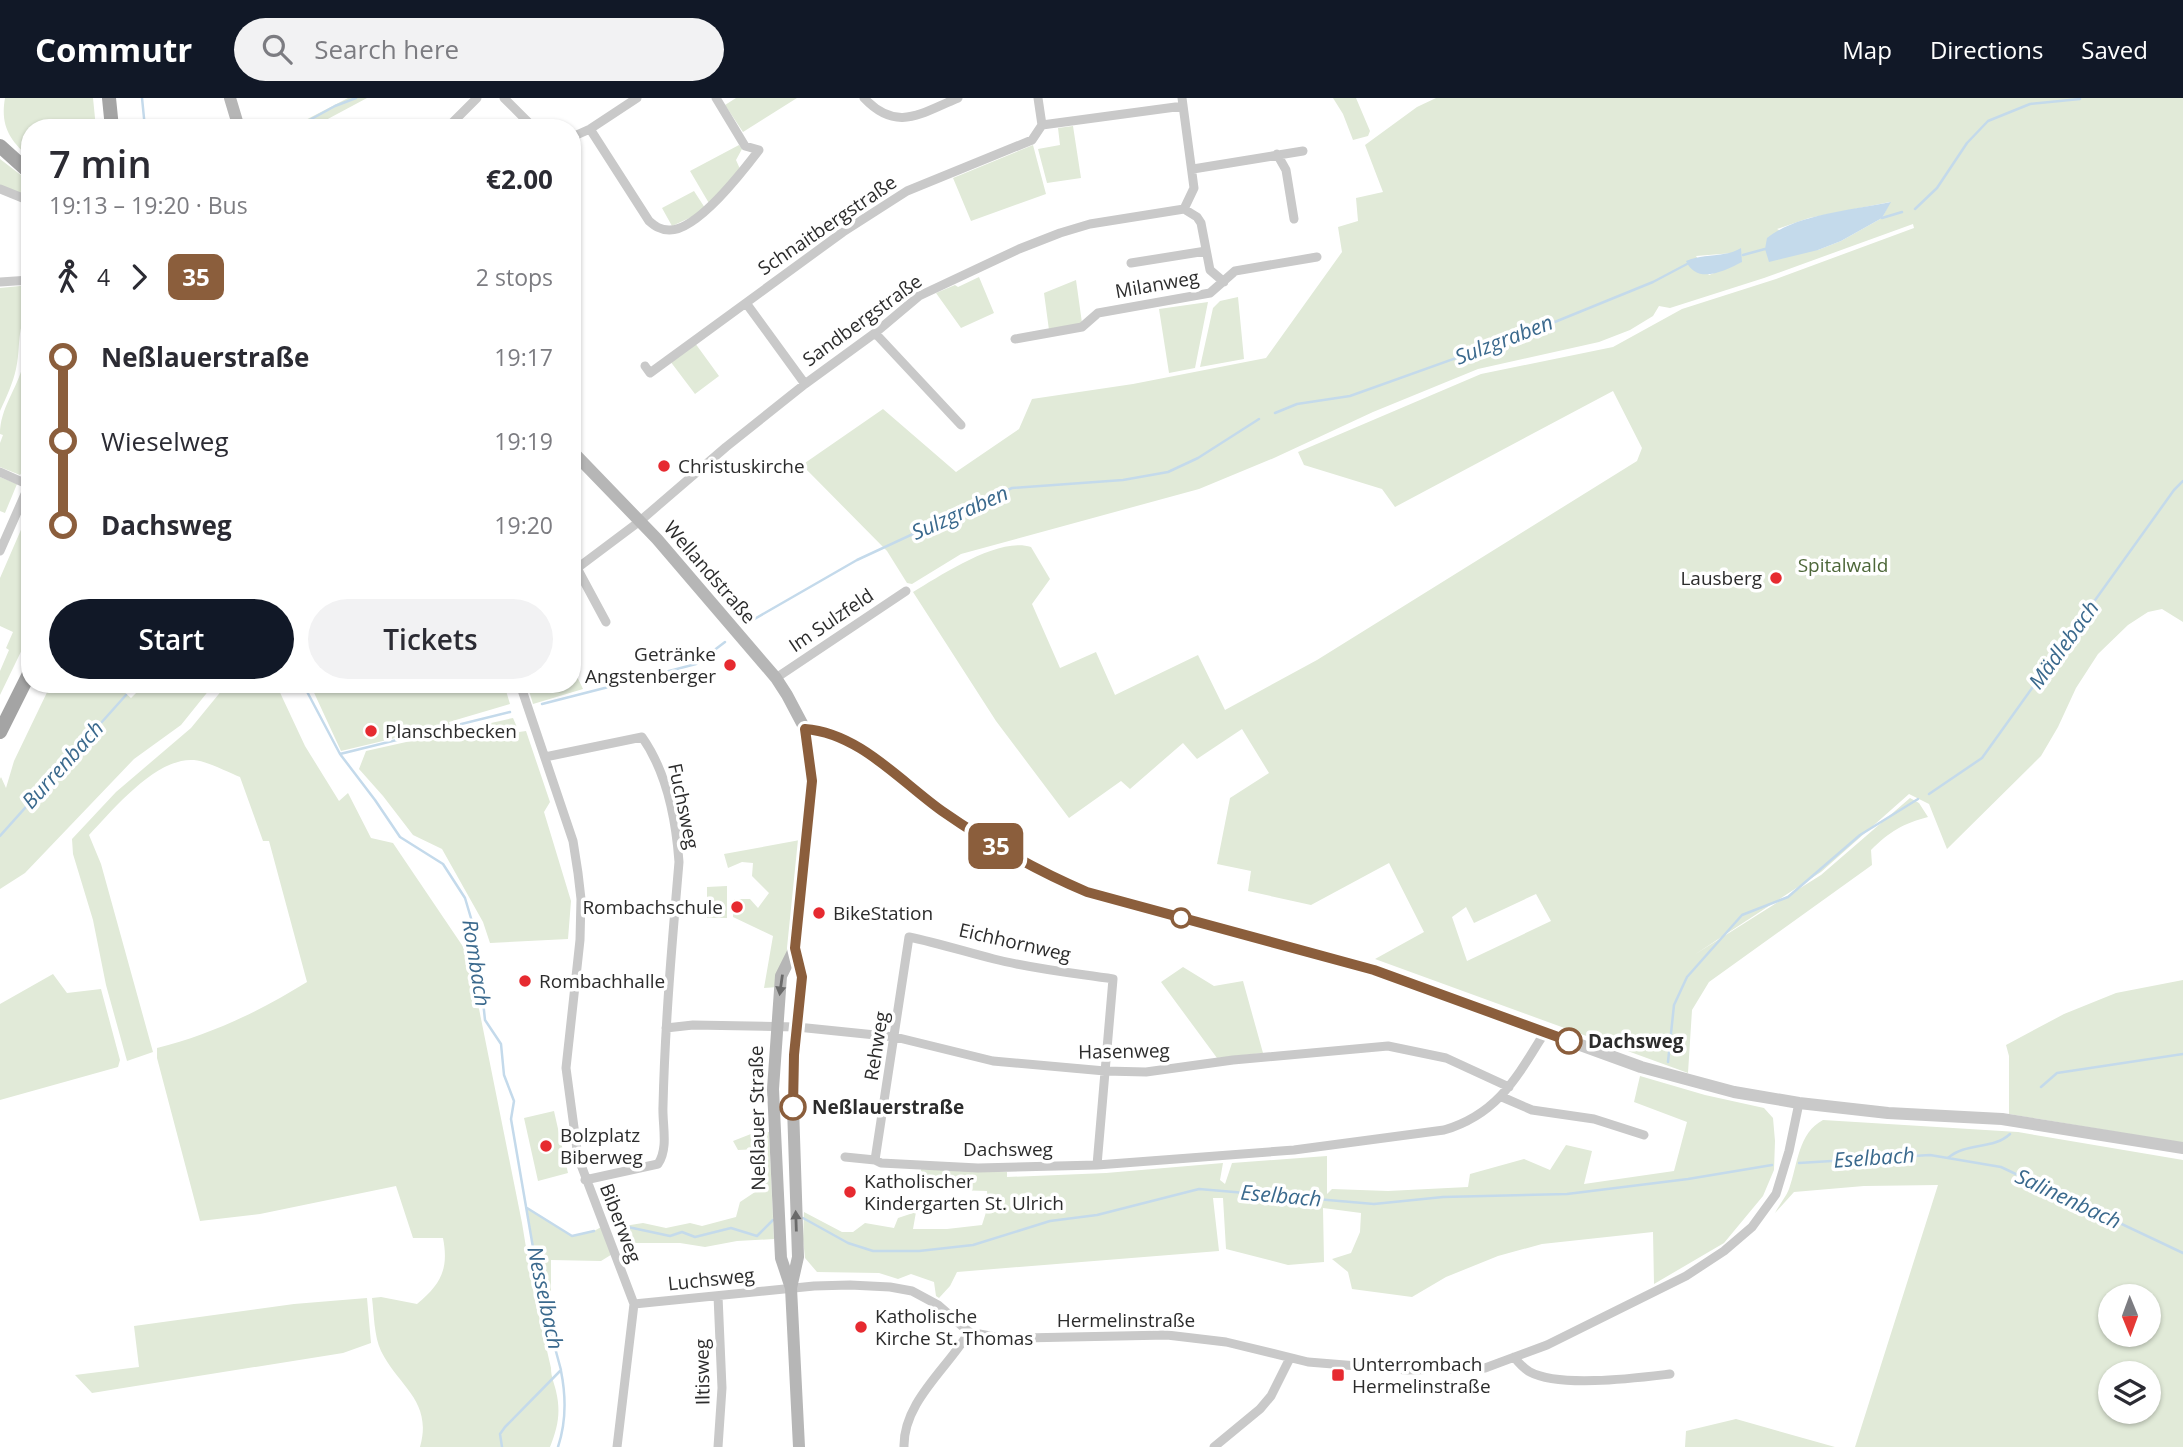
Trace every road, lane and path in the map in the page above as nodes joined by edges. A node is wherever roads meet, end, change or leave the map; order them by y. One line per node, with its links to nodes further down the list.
1 (109, 98): 11 (main road)
2 (230, 98): 12 (main road)
3 (477, 98): 13 (street)
4 (504, 98): 14 (street)
5 (637, 98): 16 (street)
6 (716, 98): 16 (street)
7 (863, 98): 8 (street)
8 (958, 98)
9 (1038, 98): 15 (street)
10 (1183, 102): 15 (street); 22 (street)
11 (111, 119)
12 (236, 119)
13 (456, 119)
14 (525, 119)
15 (1042, 125): 33 (street, Schnaitbergstraße)
16 (590, 128): 17 (street)
17 (581, 132)
18 (0, 146): 21 (main road)
19 (1303, 151): 20 (street)
20 (1277, 154): 22 (street); 26 (street)
21 (21, 165)
22 (1193, 169): 25 (street)
23 (0, 189): 24 (street)
24 (21, 197)
25 (1184, 209): 27 (street, Milanweg); 34 (street, Sandbergstraße)
26 (1294, 219)
27 (1206, 251): 29 (street, Milanweg); 32 (street, Milanweg)
28 (1317, 257): 32 (street, Milanweg)
29 (1130, 263)
30 (21, 281): 31 (street)
31 (0, 282)
32 (1224, 282): 35 (street, Milanweg)
33 (746, 303): 36 (street, Schnaitbergstraße); 37 (street)
34 (875, 333): 37 (street, Sandbergstraße); 38 (street)
35 (1015, 339)
36 (645, 366)
37 (805, 384): 43 (street, Sandbergstraße)
38 (961, 425)
39 (581, 460): 43 (main road, Wellandstraße)
40 (0, 472): 41 (street)
41 (21, 481)
42 (21, 503): 44 (street)
43 (640, 521): 45 (street, Sandbergstraße); 49 (main road, Wellandstraße)
44 (0, 551)
45 (581, 566)
46 (581, 581): 48 (street)
47 (906, 591): 49 (street, Im Sulzfeld)
48 (606, 622)
49 (776, 678): 52 (main road, Wellandstraße)
50 (21, 690): 53 (main road)
51 (523, 693): 54 (street, Biberweg)
52 (805, 729): 56 (main road, Neßlauer Straße); 60 (street)
53 (0, 732)
54 (545, 757): 59 (street, Fuchsweg); 71 (street, Biberweg)
55 (909, 937): 61 (street, Rehweg); 62 (street, Eichhornweg)
56 (795, 948): 57 (main road, Neßlauer Straße, one-way to 57); 58 (main road, Neßlauer Straße)
57 (776, 1025): 58 (street, Hasenweg); 59 (street); 72 (main road, Neßlauer Straße)
58 (797, 1027): 61 (street, Hasenweg); 72 (main road, Neßlauer Straße, one-way to 58)
59 (666, 1028): 71 (street, Fuchsweg)
60 (1545, 1032): 63 (street, Dachsweg); 65 (street)
61 (895, 1037): 62 (street, Hasenweg); 69 (street, Rehweg)
62 (1105, 1072): 63 (street, Hasenweg); 70 (street)
63 (1508, 1087): 64 (street, Dachsweg)
64 (1502, 1097): 66 (street); 70 (street, Dachsweg)
65 (1799, 1103): 67 (street); 76 (street, Hermelinstraße)
66 (1644, 1135)
67 (2183, 1148)
68 (845, 1157): 69 (street, Dachsweg)
69 (875, 1160): 70 (street, Dachsweg)
70 (1097, 1165)
71 (585, 1180): 74 (street, Biberweg)
72 (791, 1288): 73 (street, Luchsweg); 75 (street); 81 (main road, Neßlauer Straße)
73 (718, 1296): 74 (street, Luchsweg); 80 (street, Iltisweg)
74 (634, 1304): 79 (street, Biberweg)
75 (969, 1332): 77 (street, Hermelinstraße); 82 (street)
76 (1514, 1357): 77 (street, Hermelinstraße); 78 (street)
77 (1290, 1358): 83 (street)
78 (1671, 1374)
79 (617, 1447)
80 (718, 1447)
81 (799, 1447)
82 (904, 1447)
83 (1214, 1447)

